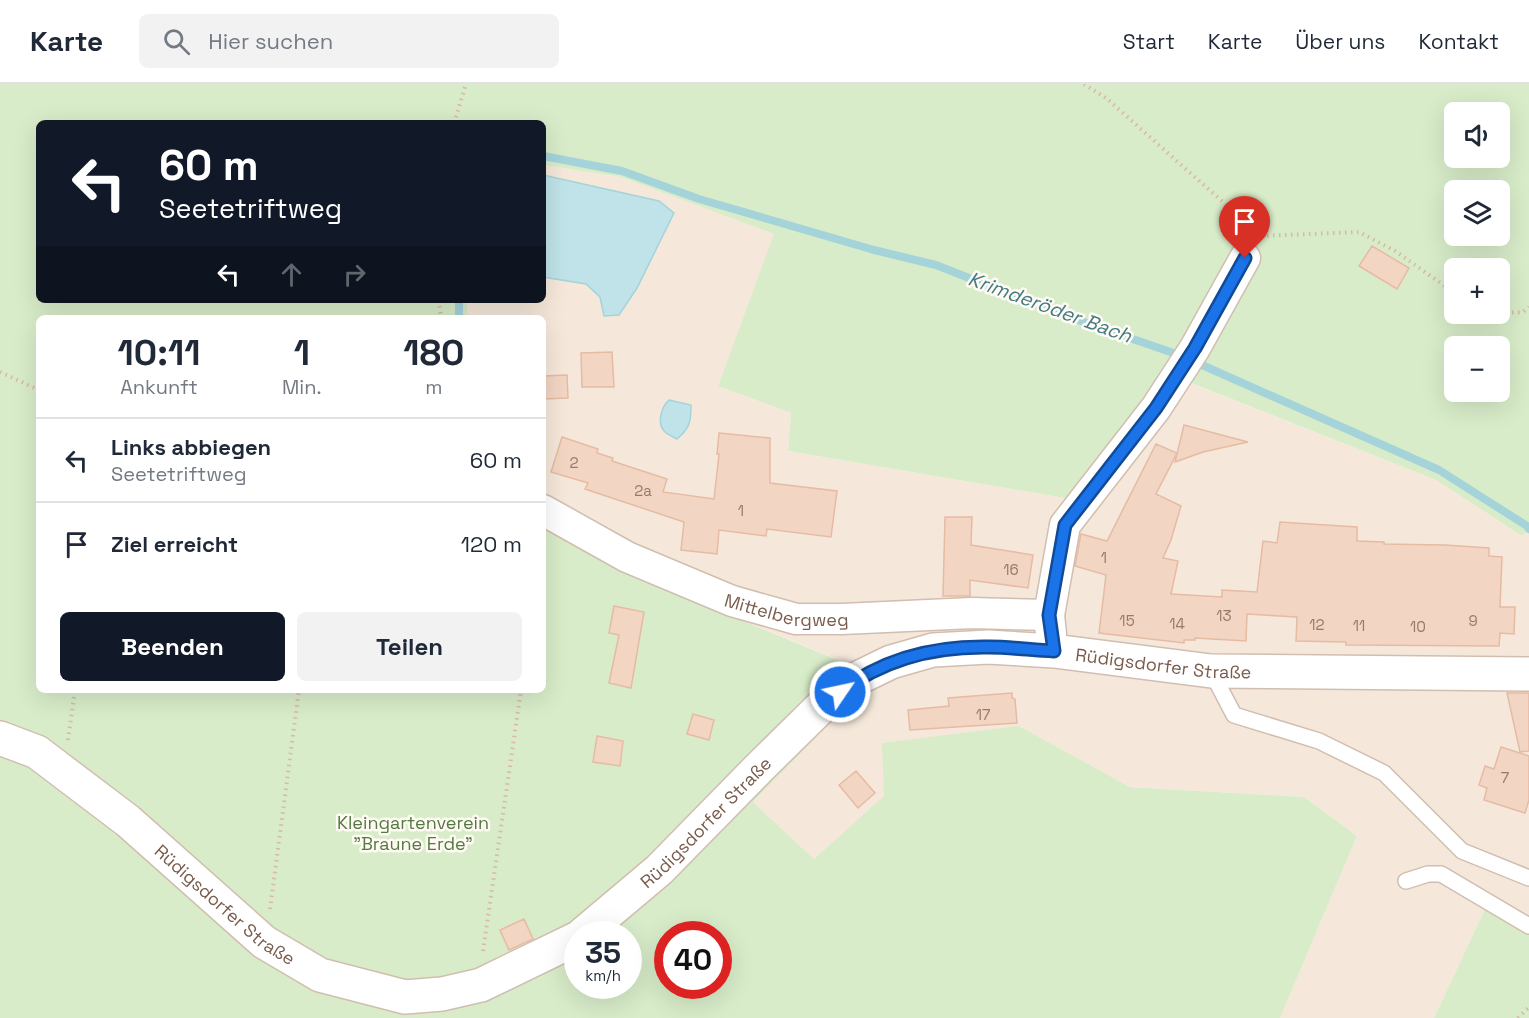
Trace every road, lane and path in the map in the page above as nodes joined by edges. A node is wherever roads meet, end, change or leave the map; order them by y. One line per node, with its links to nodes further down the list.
1 (466, 84): 3 (path)
2 (1084, 84): 4 (path)
3 (455, 120)
4 (1246, 247): 5 (path); 11 (street)
5 (1444, 285)
6 (1529, 308): 7 (path)
7 (1510, 313)
8 (0, 372): 9 (path)
9 (36, 389)
10 (546, 512): 11 (street, Mittelbergweg)
11 (1049, 615): 12 (street)
12 (1054, 651): 13 (street, Rüdigsdorfer Straße); 22 (street, Rüdigsdorfer Straße)
13 (1211, 671): 14 (street, Rüdigsdorfer Straße); 20 (lane)
14 (1529, 674)
15 (75, 693): 19 (path)
16 (299, 693): 24 (path)
17 (520, 693): 26 (path)
18 (0, 738): 24 (street, Rüdigsdorfer Straße)
19 (68, 741)
20 (1529, 878)
21 (1406, 881): 23 (lane)
22 (598, 921)
23 (1529, 926)
24 (269, 945): 26 (street, Rüdigsdorfer Straße)
25 (564, 945): 26 (street, Rüdigsdorfer Straße)
26 (481, 985)
27 (1529, 1007): 28 (path)
28 (1518, 1018)

